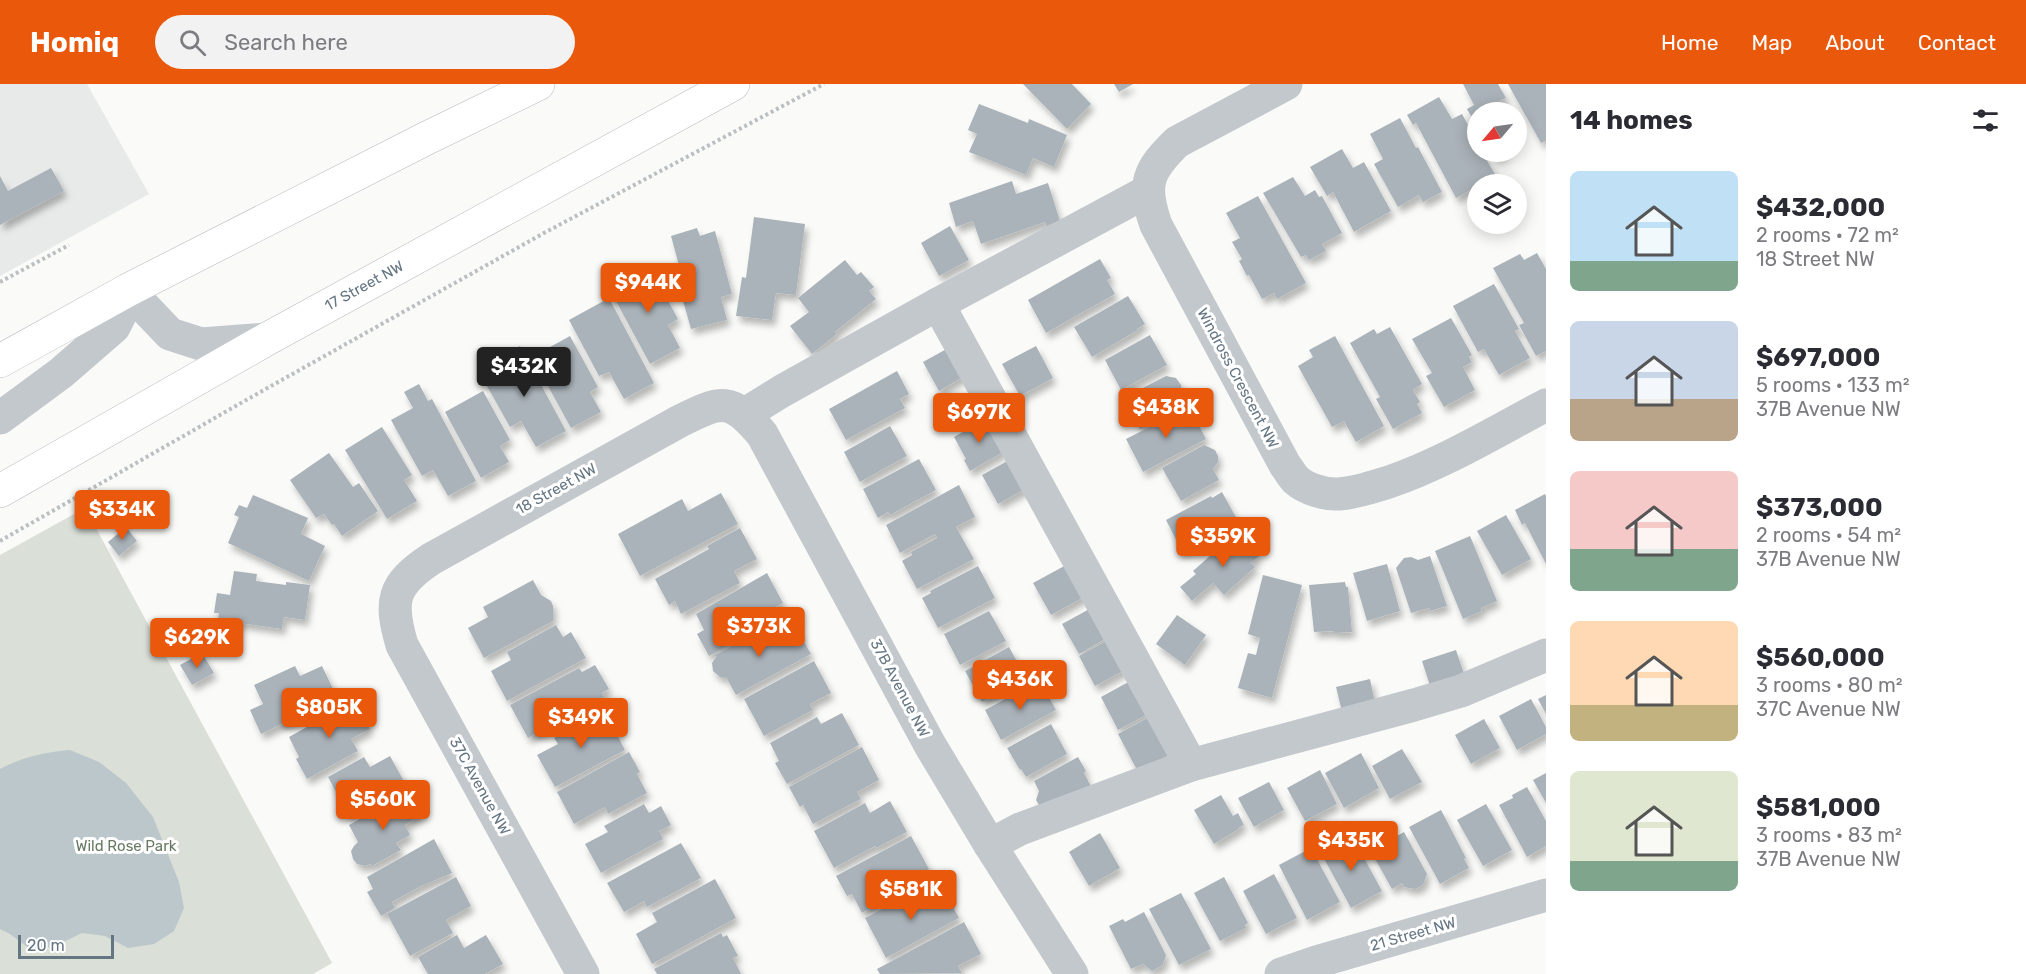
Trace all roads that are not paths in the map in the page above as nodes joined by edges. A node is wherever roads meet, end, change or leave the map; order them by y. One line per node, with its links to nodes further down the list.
1 (538, 84): 5 (main road)
2 (733, 84): 7 (main road, 17 Street NW)
3 (1286, 84): 4 (street)
4 (1148, 191): 6 (street); 9 (street, Windross Crescent NW)
5 (128, 290): 7 (street); 8 (main road); 11 (street)
6 (938, 304): 10 (street); 15 (street)
7 (267, 339): 12 (main road, 17 Street NW)
8 (0, 361)
9 (1546, 405)
10 (737, 410): 13 (street, 18 Street NW); 16 (street, 37B Avenue NW)
11 (0, 418)
12 (0, 491)
13 (397, 594): 18 (street, 37C Avenue NW)
14 (1546, 655): 15 (street)
15 (1191, 765): 16 (street)
16 (990, 846): 19 (street, 37B Avenue NW)
17 (1546, 895): 20 (street, 21 Street NW)
18 (583, 974)
19 (1072, 974)
20 (1281, 974)

